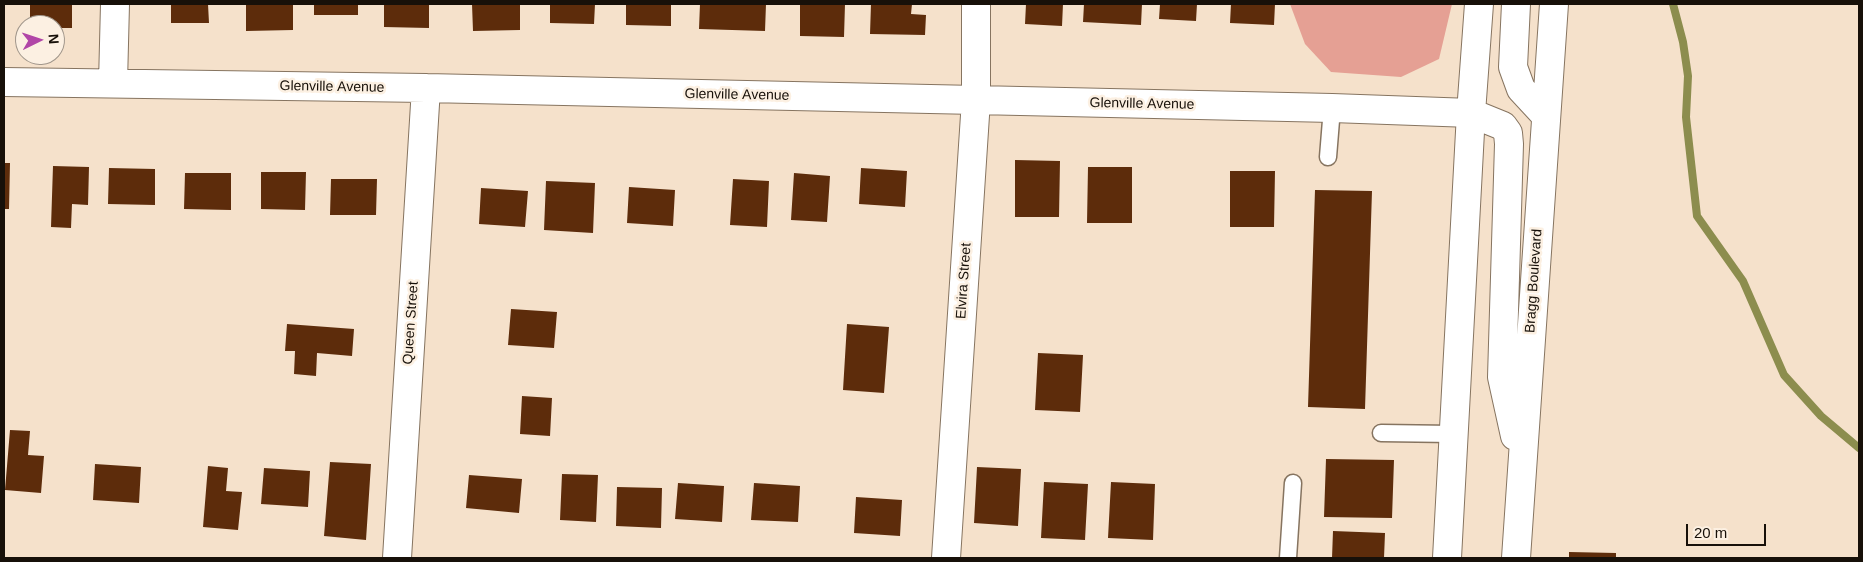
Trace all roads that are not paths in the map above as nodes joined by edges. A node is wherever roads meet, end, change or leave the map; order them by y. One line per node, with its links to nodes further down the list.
1 (114, 4): 7 (street)
2 (976, 4): 9 (street, Elvira Street)
3 (1479, 4): 11 (street)
4 (1516, 4): 12 (street)
5 (1554, 4): 12 (street, Bragg Boulevard)
6 (4, 82): 7 (street, Glenville Avenue)
7 (113, 83): 8 (street, Glenville Avenue)
8 (426, 88): 9 (street, Glenville Avenue); 18 (street, Queen Street)
9 (976, 100): 10 (street, Glenville Avenue); 19 (street, Elvira Street)
10 (1332, 108): 11 (street, Glenville Avenue); 13 (lane)
11 (1471, 113): 15 (street); 16 (street)
12 (1546, 116): 16 (street, Bragg Boulevard)
13 (1328, 158)
14 (1381, 433): 15 (lane)
15 (1454, 434): 21 (street)
16 (1521, 464): 22 (street, Bragg Boulevard)
17 (1293, 483): 20 (lane)
18 (397, 558)
19 (946, 558)
20 (1288, 558)
21 (1447, 558)
22 (1516, 558)

